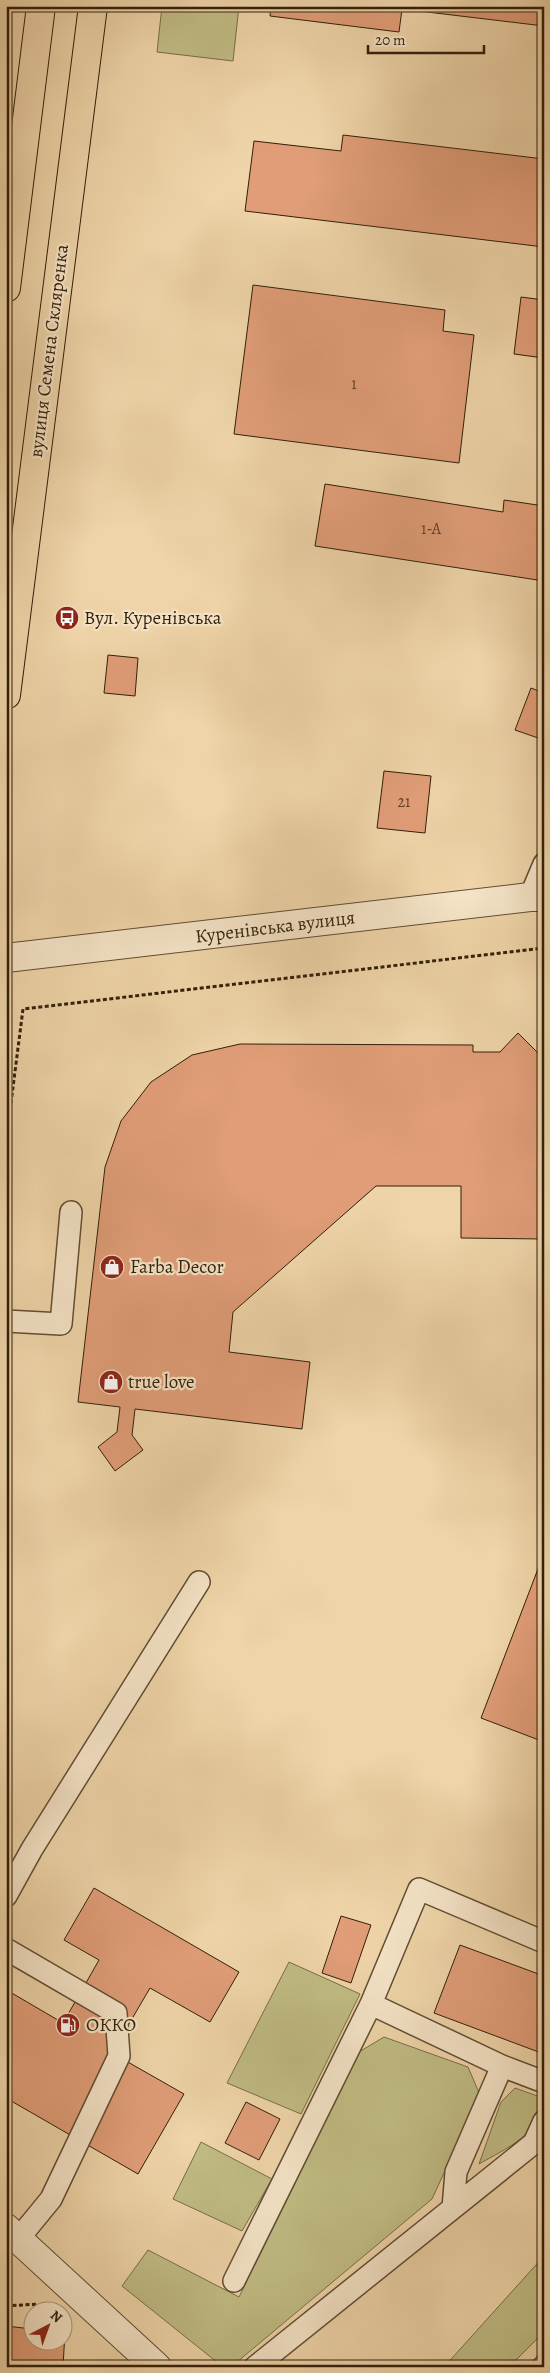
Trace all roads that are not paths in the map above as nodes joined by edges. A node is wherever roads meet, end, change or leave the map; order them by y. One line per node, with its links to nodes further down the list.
1 (41, 6): 3 (main road)
2 (92, 6): 5 (main road, вулиця Семена Скляренка)
3 (11, 216): 4 (main road)
4 (6, 288)
5 (6, 696)
6 (544, 864): 7 (lane)
7 (537, 897): 8 (street, Куренівська вулиця)
8 (6, 958)
9 (71, 1212): 10 (lane)
10 (6, 1321)
11 (199, 1582): 12 (lane)
12 (6, 1896)
13 (544, 1942): 15 (lane)
14 (6, 1949): 20 (lane)
15 (371, 2004): 16 (lane); 21 (lane)
16 (502, 2066): 17 (lane); 19 (lane)
17 (544, 2082)
18 (544, 2121): 19 (lane)
19 (453, 2208): 23 (lane)
20 (13, 2233): 22 (street)
21 (234, 2281)
22 (157, 2367)
23 (255, 2367)

